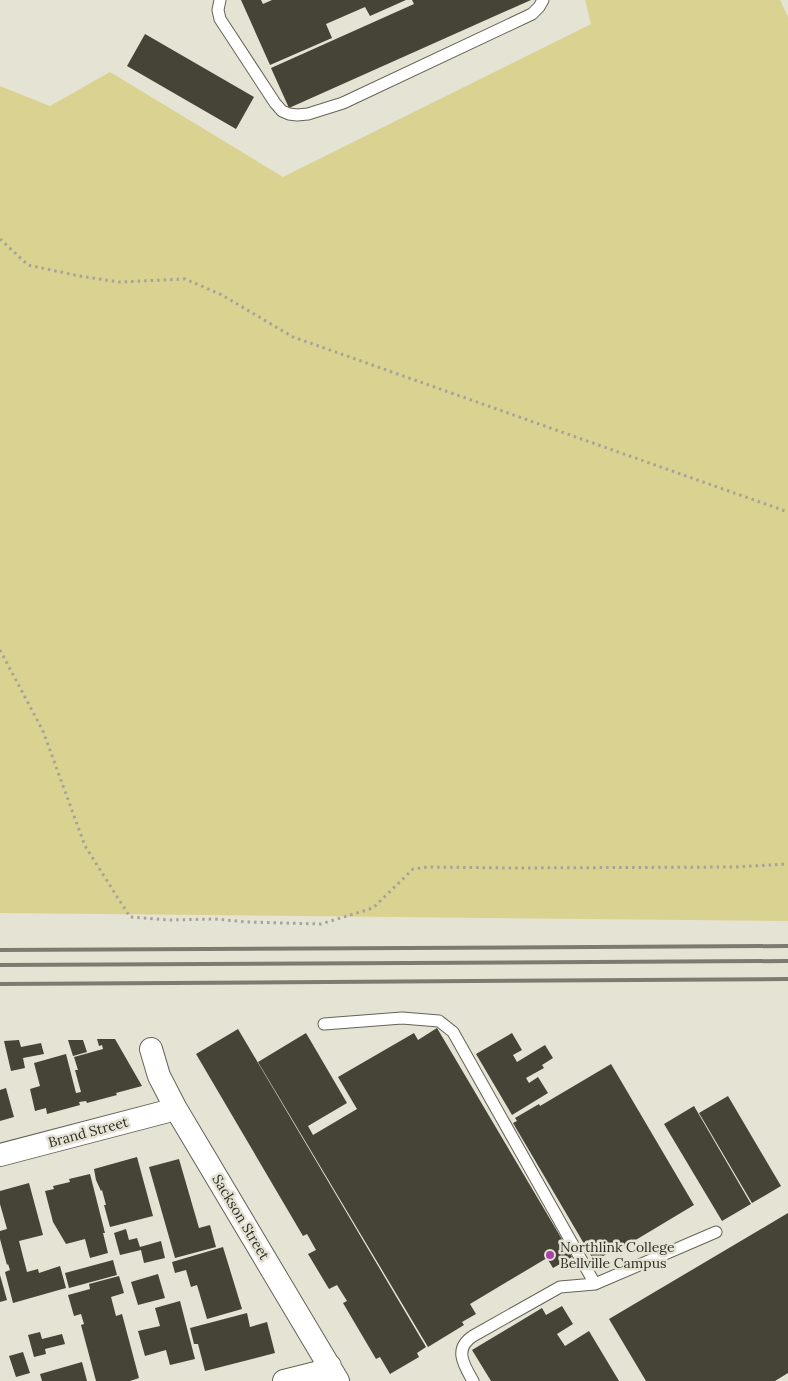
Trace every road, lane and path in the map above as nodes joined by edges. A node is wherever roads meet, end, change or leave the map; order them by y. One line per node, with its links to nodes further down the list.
1 (220, 0): 2 (lane)
2 (543, 0)
3 (0, 239): 4 (path)
4 (788, 512)
5 (0, 650): 6 (path)
6 (788, 864)
7 (324, 1024): 12 (lane)
8 (151, 1049): 9 (street, Sackson Street)
9 (176, 1109): 10 (street, Brand Street); 13 (street, Sackson Street)
10 (0, 1155)
11 (716, 1232): 12 (lane)
12 (595, 1284): 15 (lane)
13 (334, 1374): 14 (street)
14 (284, 1381)
15 (472, 1381)

